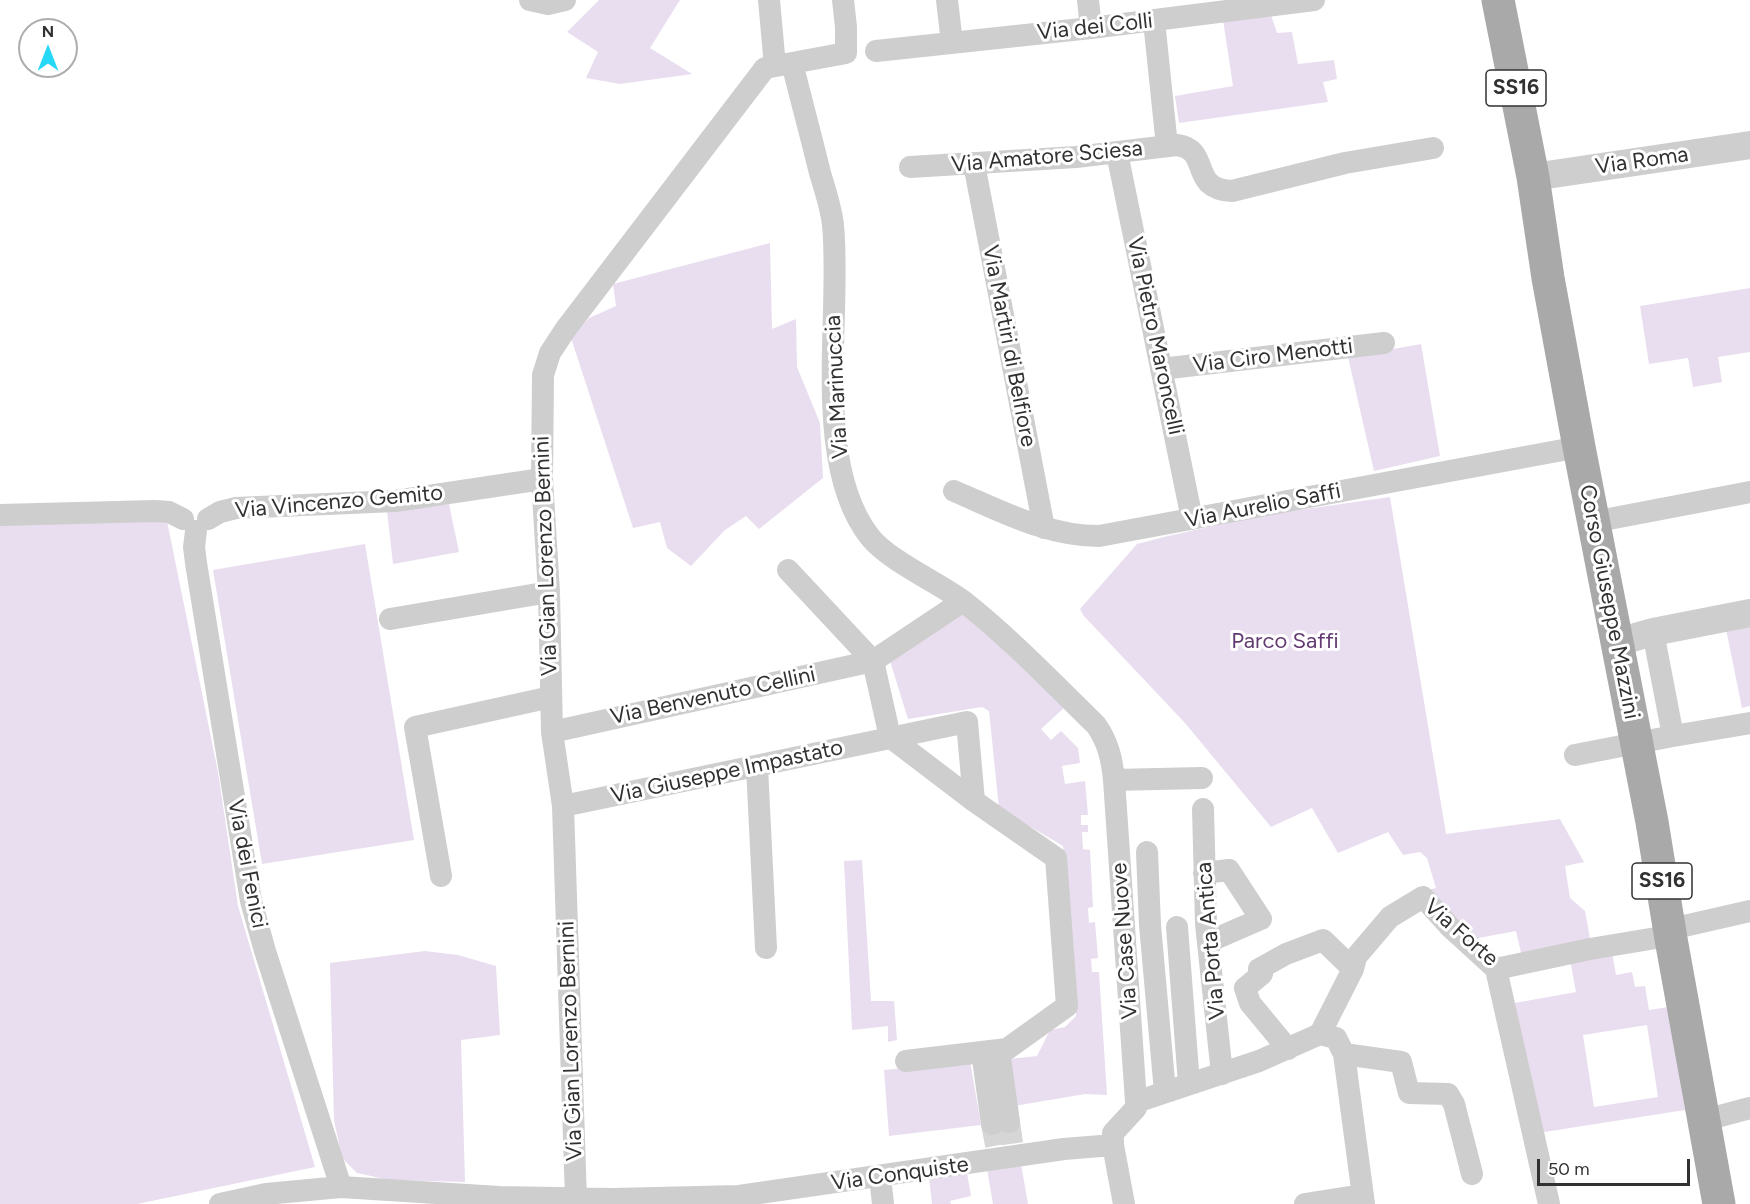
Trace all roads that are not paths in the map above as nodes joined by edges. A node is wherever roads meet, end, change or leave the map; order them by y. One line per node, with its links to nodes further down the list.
1 (530, 0): 2 (street)
2 (565, 0)
3 (769, 0): 14 (street, Via Marinuccia)
4 (843, 0): 14 (street, Via Gian Lorenzo Bernini)
5 (947, 0): 12 (street)
6 (1088, 0): 11 (street)
7 (1314, 0): 9 (street, Via dei Colli)
8 (1498, 0): 21 (main road, Corso Giuseppe Mazzini / SS16)
9 (1282, 2): 10 (street, Via dei Colli)
10 (1154, 21): 11 (street, Via dei Colli); 16 (street, Via Amatore Sciesa)
11 (1091, 28): 12 (street, Via dei Colli)
12 (952, 43): 13 (street, Via dei Colli)
13 (876, 51)
14 (783, 64): 25 (street, Via Gian Lorenzo Bernini); 35 (street, Via Marinuccia)
15 (1750, 145): 21 (street, Via Roma)
16 (1167, 146): 17 (street); 18 (street, Via Amatore Sciesa)
17 (1433, 148)
18 (1117, 153): 19 (street, Via Amatore Sciesa); 23 (street, Via Pietro Maroncelli)
19 (974, 164): 20 (street, Via Amatore Sciesa); 32 (street, Via Martiri di Belfiore)
20 (910, 167)
21 (1533, 177): 24 (main road, Corso Giuseppe Mazzini / SS16)
22 (1384, 343): 23 (street, Via Ciro Menotti)
23 (1161, 369): 29 (street, Via Pietro Maroncelli)
24 (1579, 447): 29 (street, Via Aurelio Saffi); 30 (main road, Corso Giuseppe Mazzini / SS16)
25 (542, 479): 31 (street, Via Vincenzo Gemito); 34 (street, Via Gian Lorenzo Bernini)
26 (954, 491): 32 (street, Via Aurelio Saffi)
27 (1750, 492): 30 (street)
28 (0, 515): 31 (street)
29 (1192, 519): 32 (street, Via Aurelio Saffi)
30 (1593, 522): 39 (main road, Corso Giuseppe Mazzini / SS16)
31 (196, 523): 83 (street, Via dei Fenici)
32 (1044, 528)
33 (788, 570): 40 (street)
34 (549, 592): 37 (street); 41 (street, Via Gian Lorenzo Bernini)
35 (963, 601): 40 (street, Via Benvenuto Cellini); 50 (street, Via Marinuccia)
36 (1750, 614): 38 (street)
37 (390, 619)
38 (1653, 632): 39 (street); 44 (street)
39 (1618, 642): 46 (main road, Corso Giuseppe Mazzini / SS16)
40 (873, 661): 43 (street, Via Benvenuto Cellini); 45 (street)
41 (551, 697): 43 (street, Via Gian Lorenzo Bernini); 56 (street)
42 (1750, 723): 44 (street)
43 (552, 732): 52 (street, Via Gian Lorenzo Bernini)
44 (1673, 736): 46 (street)
45 (890, 738): 48 (street, Via Giuseppe Impastato); 51 (street); 51 (street, Via Giuseppe Impastato)
46 (1638, 744): 47 (street); 62 (main road, Corso Giuseppe Mazzini / SS16)
47 (1575, 755)
48 (758, 767): 52 (street, Via Giuseppe Impastato); 63 (street)
49 (1202, 778): 50 (street)
50 (1114, 780): 59 (street, Via Case Nuove)
51 (974, 801): 70 (street)
52 (563, 806): 84 (street, Via Gian Lorenzo Bernini)
53 (1203, 809): 55 (street, Via Porta Antica)
54 (1147, 852): 58 (street)
55 (1204, 873): 61 (street, Via Porta Antica); 61 (street)
56 (441, 876)
57 (1750, 912): 62 (street, Via Forte)
58 (1150, 925): 59 (street); 60 (street); 75 (street)
59 (1123, 926): 76 (street, Via Case Nuove)
60 (1178, 927): 61 (street); 74 (street)
61 (1208, 933): 67 (street, Via Porta Antica)
62 (1671, 934): 65 (street, Via Forte); 78 (main road, Corso Giuseppe Mazzini / SS16)
63 (766, 948)
64 (1353, 969): 65 (street, Via Forte); 66 (street); 68 (street, Via Forte)
65 (1496, 969): 92 (street)
66 (1250, 1004): 67 (street); 69 (street)
67 (1215, 1010): 73 (street, Via Porta Antica)
68 (1320, 1034): 69 (street); 71 (street)
69 (1288, 1049): 73 (street)
70 (990, 1051): 72 (street); 79 (street)
71 (1344, 1054): 81 (street); 86 (street)
72 (906, 1061)
73 (1222, 1074): 74 (street)
74 (1189, 1084): 75 (street)
75 (1166, 1092): 76 (street)
76 (1136, 1102): 80 (street)
77 (1750, 1108): 78 (street)
78 (1705, 1120): 93 (main road, Corso Giuseppe Mazzini / SS16)
79 (1000, 1123)
80 (1113, 1145): 82 (street, Via Conquiste); 90 (street)
81 (1472, 1174)
82 (880, 1176): 87 (street, Via Conquiste); 89 (street)
83 (341, 1187): 85 (street, Via Conquiste); 88 (street, Via Conquiste)
84 (576, 1198): 85 (street, Via Conquiste); 87 (street, Via Conquiste)
85 (498, 1200)
86 (1363, 1200): 91 (street)
87 (604, 1201)
88 (220, 1204)
89 (883, 1204)
90 (1124, 1204)
91 (1305, 1204)
92 (1549, 1204)
93 (1719, 1204)

